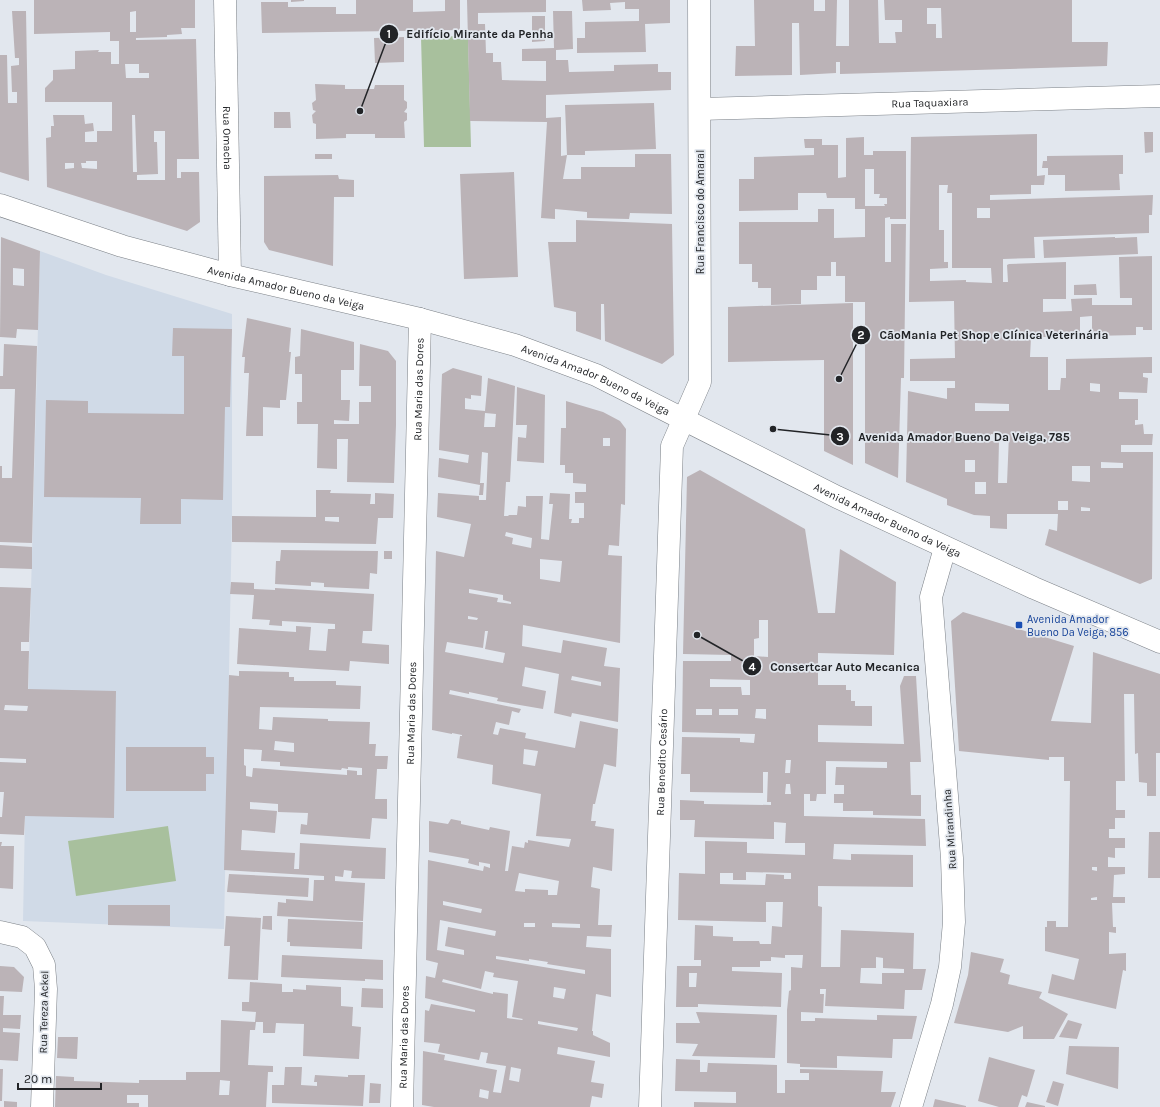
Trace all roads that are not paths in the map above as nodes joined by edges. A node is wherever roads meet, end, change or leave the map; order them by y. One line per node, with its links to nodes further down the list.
1 (225, 0): 6 (street, Rua Omacha)
2 (699, 0): 4 (street, Rua Francisco do Amaral)
3 (1160, 96): 4 (street, Rua Taquaxiara)
4 (700, 109): 8 (street, Rua Francisco do Amaral)
5 (0, 205): 6 (street, Avenida Amador Bueno da Veiga)
6 (230, 275): 7 (street, Avenida Amador Bueno da Veiga)
7 (420, 319): 8 (street, Avenida Amador Bueno da Veiga); 13 (street, Rua Maria das Dores)
8 (684, 420): 9 (street, Avenida Amador Bueno da Veiga); 14 (street, Rua Benedito Cesário)
9 (945, 548): 10 (street, Avenida Amador Bueno da Veiga); 15 (street, Rua Mirandinha)
10 (1160, 642)
11 (0, 932): 12 (street, Rua Tereza Ackel)
12 (42, 1107)
13 (402, 1107)
14 (650, 1107)
15 (911, 1107)

